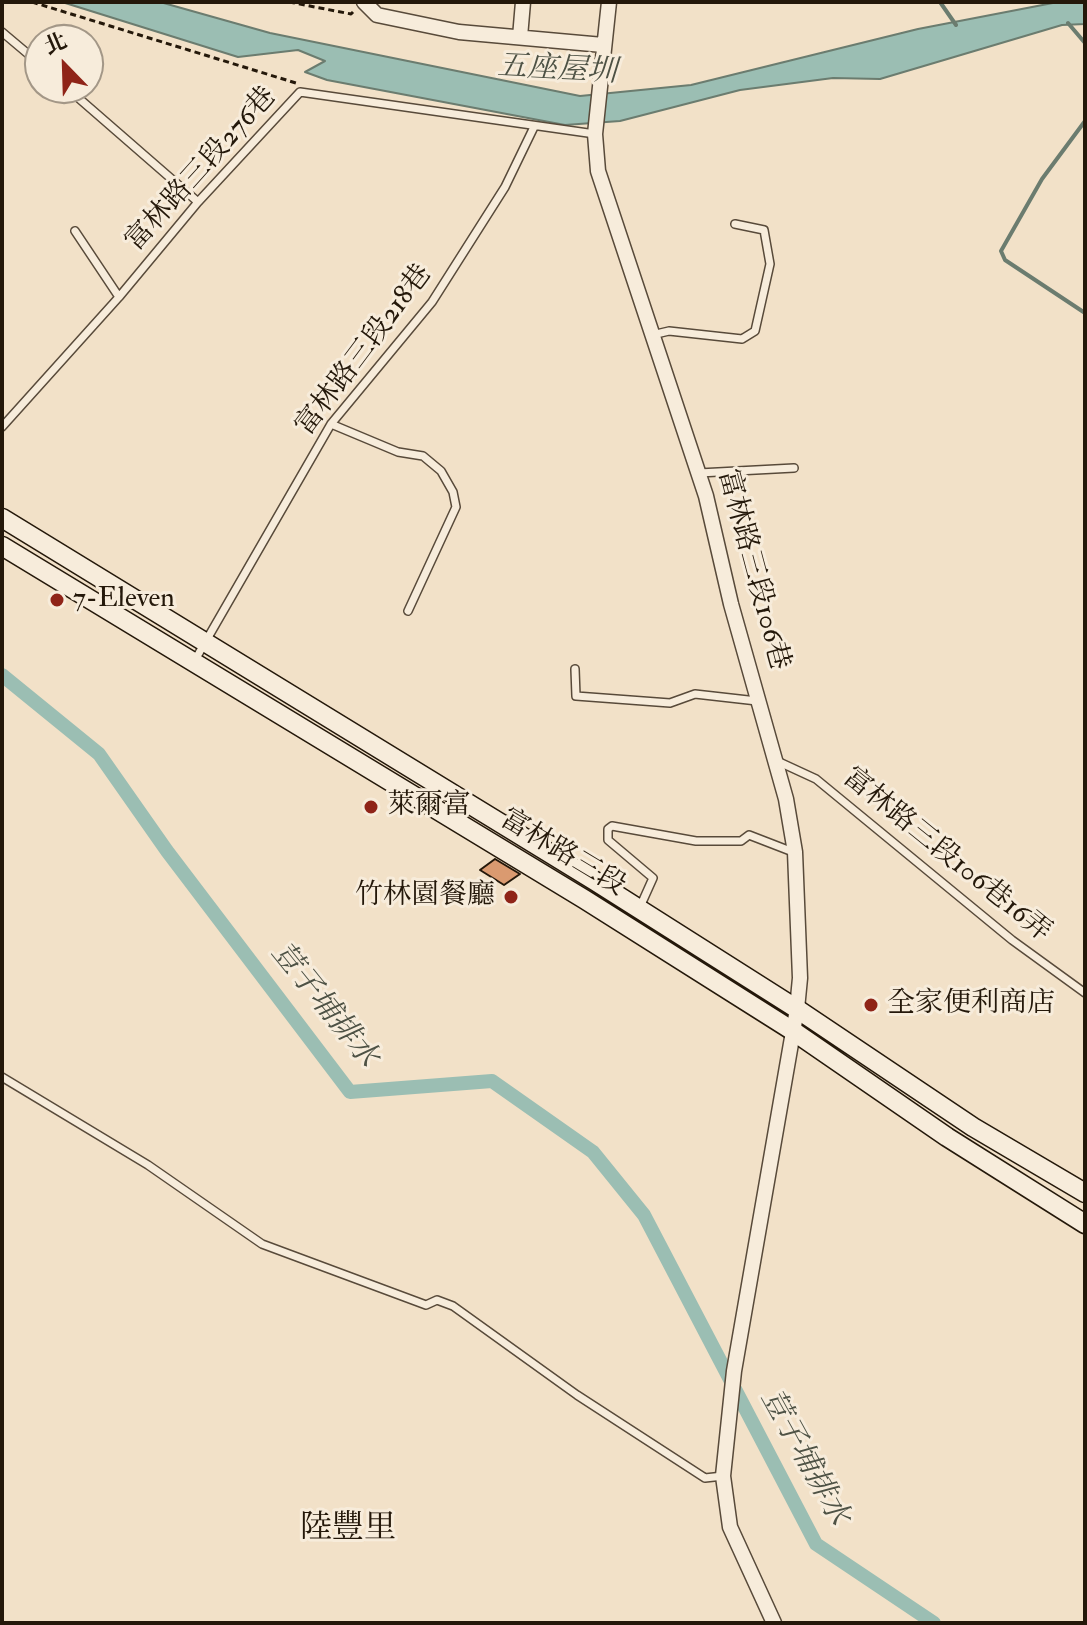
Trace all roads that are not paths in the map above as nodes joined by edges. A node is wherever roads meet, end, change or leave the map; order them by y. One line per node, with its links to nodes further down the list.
1 (364, 2): 5 (street)
2 (523, 2): 5 (street)
3 (609, 2): 7 (street)
4 (2, 32): 6 (lane)
5 (520, 37): 7 (street)
6 (24, 51)
7 (602, 51): 10 (street, 富林路三段106巷)
8 (85, 104): 11 (lane)
9 (534, 127): 10 (lane, 富林路三段276巷); 11 (lane, 富林路三段276巷); 16 (lane, 富林路三段218巷)
10 (595, 134): 15 (street, 富林路三段106巷)
11 (198, 202): 14 (lane, 富林路三段276巷)
12 (735, 224): 15 (lane)
13 (75, 231): 14 (lane)
14 (119, 297): 17 (lane, 富林路三段276巷)
15 (652, 335): 19 (street, 富林路三段106巷)
16 (331, 424): 22 (lane); 23 (lane, 富林路三段218巷)
17 (2, 427)
18 (794, 468): 19 (lane)
19 (699, 473): 26 (street, 富林路三段106巷)
20 (2, 518): 23 (main road, 富林路三段)
21 (2, 546): 24 (main road, 富林路三段)
22 (408, 611)
23 (207, 643): 24 (lane, 富林路三段218巷); 28 (main road, 富林路三段)
24 (194, 661): 29 (main road, 富林路三段)
25 (575, 669): 26 (lane)
26 (760, 701): 27 (street, 富林路三段106巷)
27 (775, 761): 30 (street, 富林路三段106巷); 34 (lane, 富林路三段106巷16弄)
28 (502, 826): 29 (street); 31 (main road, 富林路三段)
29 (489, 843): 32 (main road, 富林路三段)
30 (795, 852): 33 (lane); 35 (street, 富林路三段106巷)
31 (595, 881): 32 (street); 33 (main road, 富林路三段)
32 (584, 899): 36 (main road, 富林路三段)
33 (639, 909): 35 (main road, 富林路三段)
34 (1085, 993)
35 (797, 1009): 36 (street, 富林路三段106巷); 38 (main road, 富林路三段)
36 (793, 1031): 39 (main road, 富林路三段); 40 (street, 富林路三段106巷)
37 (2, 1077): 40 (lane)
38 (1085, 1193)
39 (1085, 1224)
40 (723, 1476): 41 (street, 富林路三段106巷)
41 (774, 1623)

